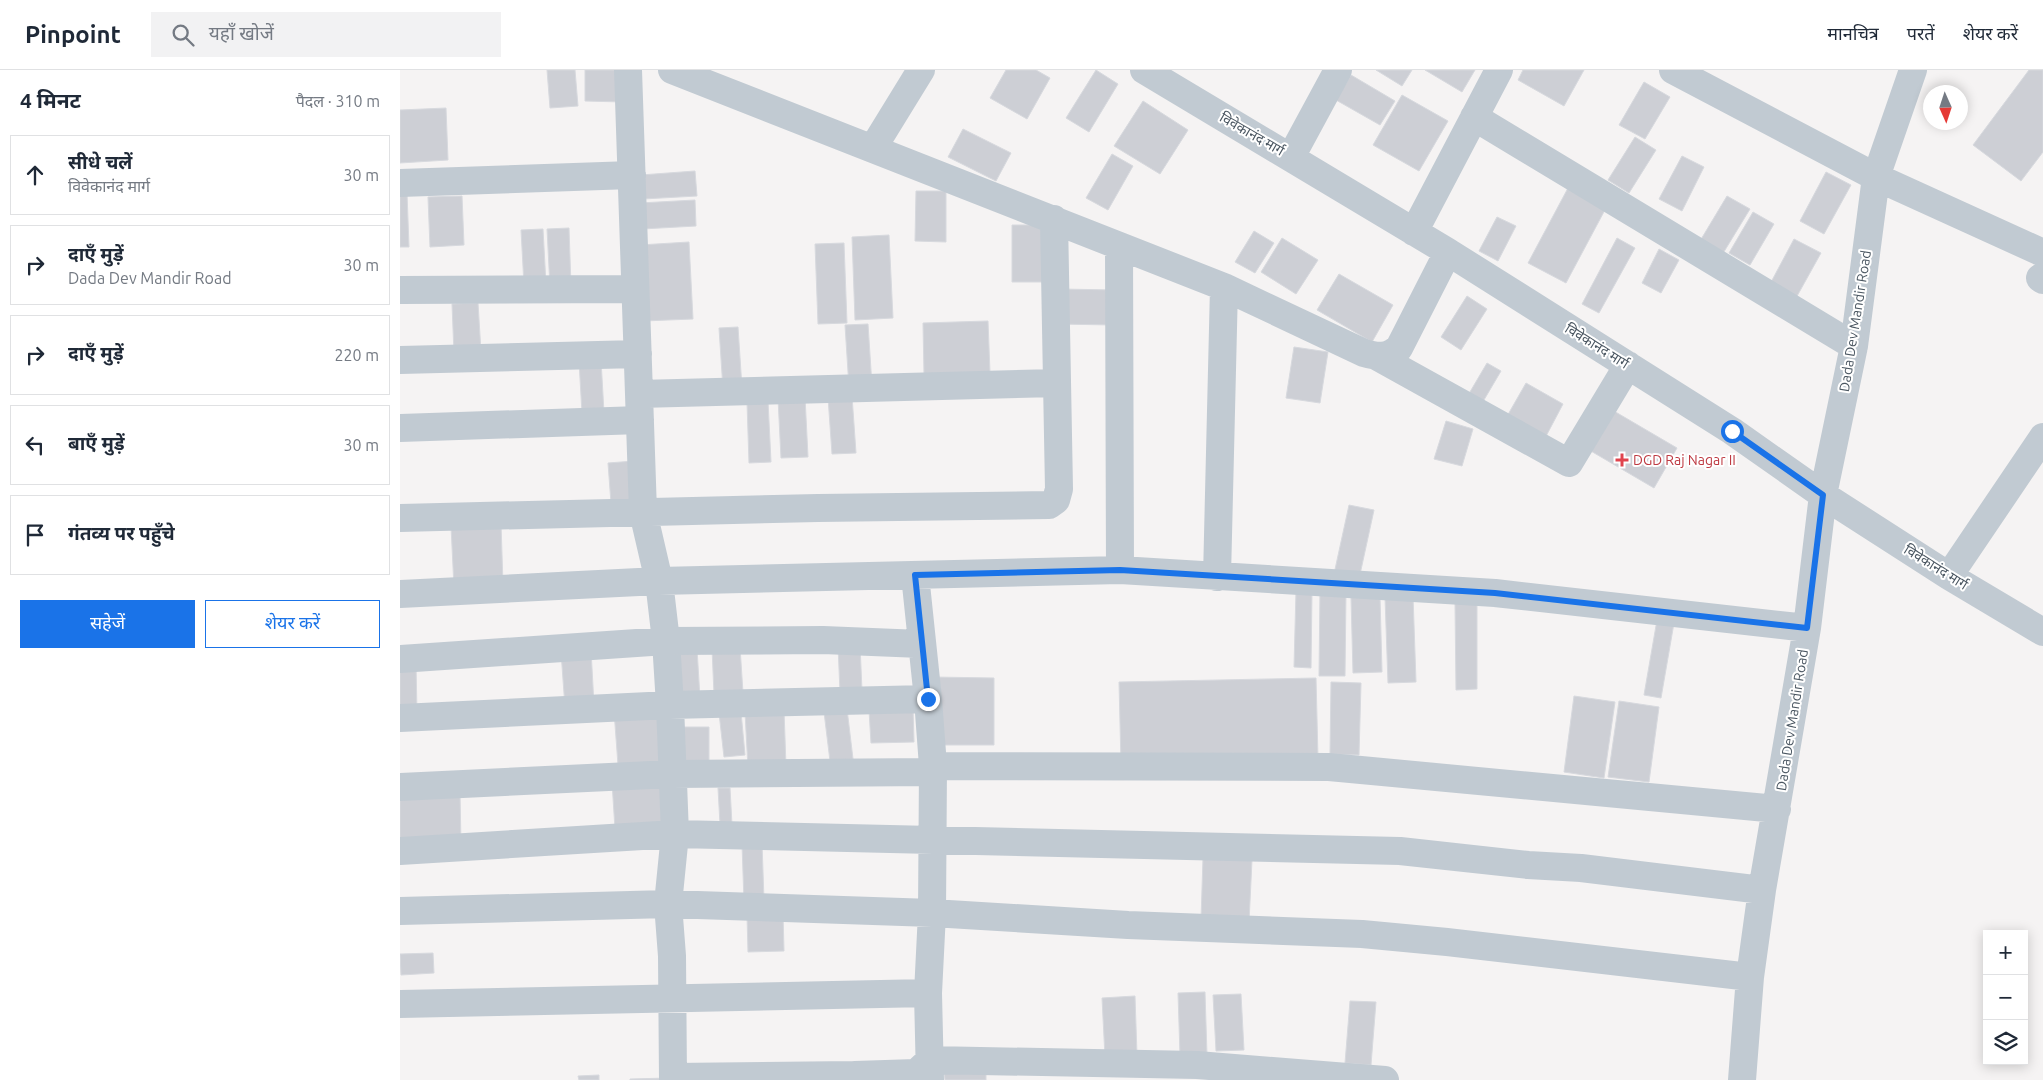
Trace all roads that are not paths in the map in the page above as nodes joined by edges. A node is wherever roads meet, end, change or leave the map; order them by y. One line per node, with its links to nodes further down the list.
1 (628, 70): 13 (street)
2 (672, 70): 9 (street)
3 (921, 70): 11 (street)
4 (1338, 70): 12 (street)
5 (1499, 70): 10 (street)
6 (1674, 70): 14 (street)
7 (1913, 70): 14 (street, Dada Dev Mandir Road)
8 (1161, 74): 12 (street, विवेकानंद मार्ग)
9 (702, 75): 11 (street)
10 (1474, 117): 17 (street); 26 (street)
11 (873, 148): 16 (street)
12 (1291, 157): 17 (street, विवेकानंद मार्ग)
13 (632, 175): 15 (street); 25 (street)
14 (1876, 177): 20 (street); 26 (street, Dada Dev Mandir Road)
15 (400, 183)
16 (1054, 219): 18 (street); 31 (street)
17 (1414, 232): 19 (street, विवेकानंद मार्ग)
18 (1119, 247): 23 (street); 38 (street)
19 (1448, 252): 28 (street); 30 (street, विवेकानंद मार्ग)
20 (2043, 253)
21 (2043, 276): 22 (street)
22 (2043, 280)
23 (1224, 287): 28 (street); 41 (street)
24 (400, 290): 25 (street)
25 (635, 290): 27 (street)
26 (1854, 346): 35 (street, Dada Dev Mandir Road)
27 (638, 354): 29 (street); 32 (street)
28 (1378, 357): 30 (street)
29 (400, 360)
30 (1628, 365): 35 (street, विवेकानंद मार्ग)
31 (1056, 383): 32 (street); 36 (street)
32 (640, 407): 33 (street); 36 (street)
33 (400, 428)
34 (2043, 437): 40 (street)
35 (1823, 495): 40 (street, विवेकानंद मार्ग); 44 (street, Dada Dev Mandir Road)
36 (643, 512): 37 (street); 42 (street)
37 (400, 518)
38 (1120, 570): 39 (street); 41 (street)
39 (915, 575): 42 (street); 47 (street)
40 (1949, 576): 45 (street, विवेकानंद मार्ग)
41 (1217, 577): 44 (street)
42 (659, 581): 43 (street); 46 (street)
43 (400, 594)
44 (1807, 628): 55 (street, Dada Dev Mandir Road)
45 (2043, 632)
46 (666, 641): 47 (street); 48 (street); 50 (street)
47 (921, 644): 49 (street)
48 (400, 659)
49 (928, 699): 50 (street); 52 (street)
50 (670, 705): 51 (street); 53 (street)
51 (400, 718)
52 (932, 769): 53 (street); 55 (street); 57 (street)
53 (672, 774): 54 (street); 56 (street)
54 (400, 787)
55 (1777, 808): 59 (street, Dada Dev Mandir Road)
56 (674, 834): 57 (street); 58 (street); 60 (street)
57 (933, 840): 59 (street); 62 (street)
58 (400, 851)
59 (1762, 890): 63 (street, Dada Dev Mandir Road)
60 (668, 904): 61 (street); 62 (street); 65 (street)
61 (400, 911)
62 (932, 913): 63 (street); 64 (street)
63 (1750, 977): 74 (street, Dada Dev Mandir Road)
64 (928, 993): 65 (street); 67 (street)
65 (672, 997): 66 (street); 71 (street)
66 (400, 1004)
67 (930, 1070): 68 (street); 70 (street)
68 (1059, 1071): 69 (street)
69 (1197, 1072): 72 (street)
70 (855, 1078): 71 (street)
71 (673, 1079)
72 (1351, 1079): 73 (street)
73 (1385, 1080)
74 (1742, 1080)

